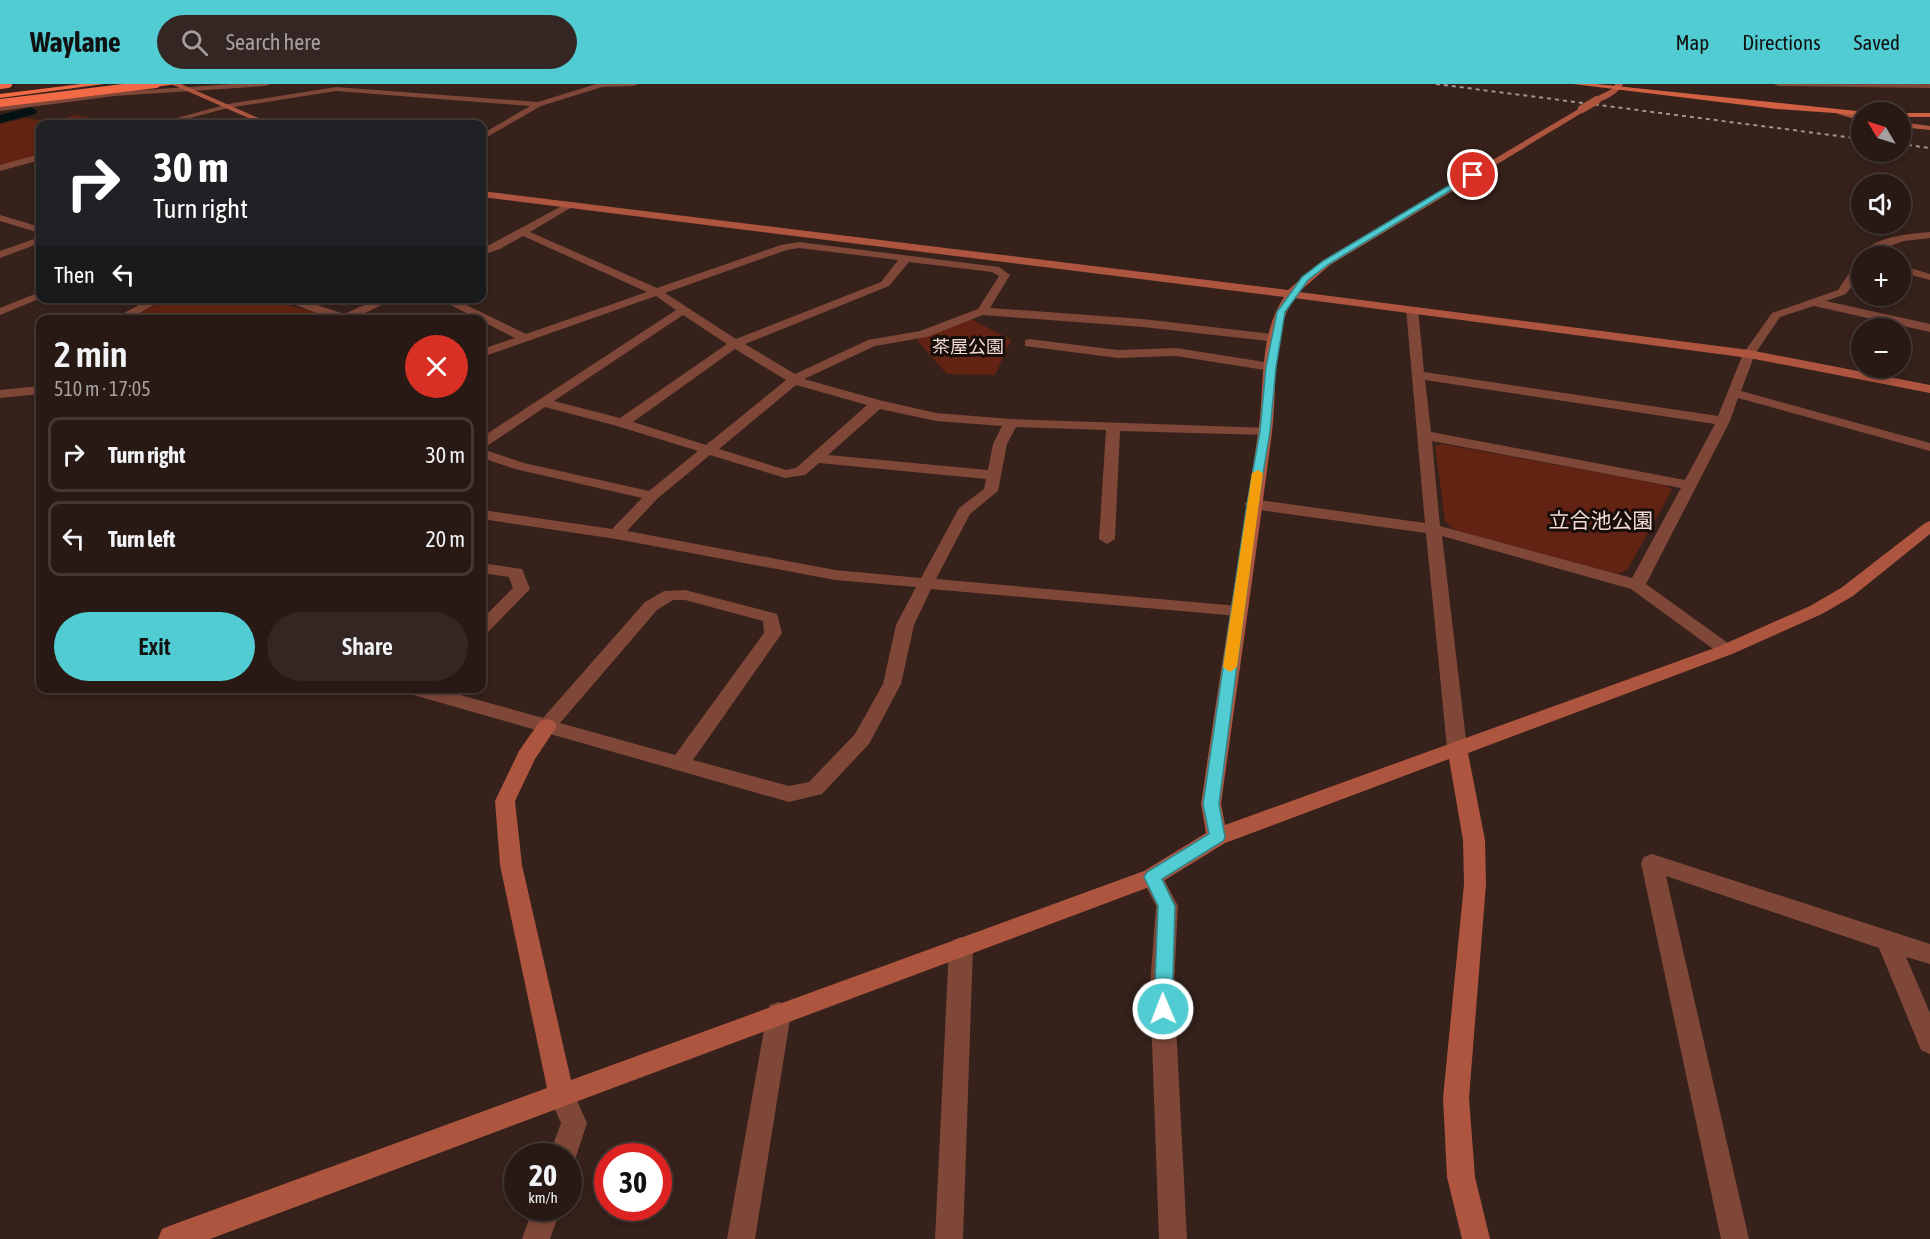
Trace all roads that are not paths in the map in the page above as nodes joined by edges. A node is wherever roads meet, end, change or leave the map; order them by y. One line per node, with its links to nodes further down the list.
1 (8, 84): 15 (highway, bridge)
2 (16, 84): 15 (highway)
3 (27, 84): 15 (highway)
4 (52, 84): 15 (highway)
5 (100, 84): 15 (highway); 16 (highway)
6 (156, 84): 16 (highway, bridge)
7 (266, 84): 11 (street)
8 (634, 84): 17 (street)
9 (1577, 84): 13 (main road)
10 (1778, 84): 14 (street)
11 (254, 85): 12 (street)
12 (180, 86): 16 (highway); 16 (street); 18 (street)
13 (1618, 86): 19 (main road); 48 (street, bridge)
14 (1930, 86)
15 (0, 88)
16 (0, 103)
17 (538, 104): 18 (street); 28 (street)
18 (228, 106): 24 (street); 25 (street)
19 (1841, 112): 20 (main road); 22 (street)
20 (1851, 112)
21 (1911, 114): 23 (main road)
22 (1851, 115)
23 (1930, 115)
24 (174, 120)
25 (259, 120)
26 (1911, 125): 27 (street)
27 (1930, 128)
28 (486, 135)
29 (36, 158): 30 (street)
30 (0, 168)
31 (486, 195): 32 (street)
32 (569, 206): 35 (street); 48 (street)
33 (0, 218): 34 (street)
34 (36, 229)
35 (522, 232): 39 (street); 47 (street)
36 (1930, 235): 40 (street)
37 (36, 242): 42 (street)
38 (486, 244): 39 (street)
39 (498, 246): 41 (street)
40 (1880, 246)
41 (486, 250)
42 (0, 255)
43 (906, 258): 47 (street); 57 (street); 68 (street)
44 (1911, 271): 45 (street)
45 (1930, 276)
46 (1851, 278): 50 (street)
47 (657, 292): 56 (street); 65 (street)
48 (1292, 294): 55 (street); 66 (street)
49 (36, 297): 58 (street)
50 (1813, 302): 64 (street); 70 (street)
51 (152, 303): 59 (street)
52 (298, 303): 60 (street)
53 (380, 303): 61 (street)
54 (452, 303): 62 (street)
55 (1412, 309): 70 (street); 72 (street)
56 (683, 310): 68 (street); 80 (street)
57 (982, 311): 66 (street); 73 (street)
58 (0, 312)
59 (127, 315)
60 (334, 315)
61 (355, 315)
62 (477, 315)
63 (486, 319): 65 (street)
64 (1930, 328)
65 (525, 338): 69 (street)
66 (1276, 338): 71 (street)
67 (1029, 343): 71 (street)
68 (735, 344): 73 (street); 83 (street)
69 (486, 352)
70 (1749, 354): 75 (street); 78 (street)
71 (1271, 367): 86 (street)
72 (1419, 375): 82 (street); 87 (street)
73 (795, 379): 81 (street); 90 (street)
74 (36, 381): 77 (street)
75 (1930, 389)
76 (36, 391): 77 (street)
77 (26, 392): 79 (street)
78 (1734, 393): 82 (street); 89 (street)
79 (0, 394)
80 (541, 402): 83 (street); 88 (street)
81 (877, 404): 84 (street); 92 (street)
82 (1723, 421): 94 (street)
83 (622, 423): 90 (street)
84 (1011, 423): 85 (street); 93 (street)
85 (1113, 426): 86 (street); 101 (street)
86 (1265, 431): 96 (street)
87 (1423, 435): 94 (street); 99 (street)
88 (486, 440)
89 (1930, 447)
90 (706, 451): 92 (street); 95 (street)
91 (486, 454): 95 (street)
92 (816, 458): 93 (street)
93 (995, 475): 103 (street)
94 (1689, 485): 104 (street)
95 (652, 496): 100 (street)
96 (1252, 504): 99 (street); 105 (street)
97 (486, 516): 100 (street)
98 (1930, 526): 107 (street)
99 (1433, 529): 104 (street); 110 (street)
100 (616, 534): 103 (street)
101 (1107, 539)
102 (486, 569): 106 (street)
103 (926, 583): 105 (street); 111 (street)
104 (1637, 585): 107 (street)
105 (1239, 610): 112 (street)
106 (486, 624)
107 (1726, 651): 110 (street)
108 (430, 693): 109 (street)
109 (547, 726): 111 (street); 111 (street); 119 (street)
110 (1457, 748): 112 (street); 127 (street)
111 (679, 764)
112 (1217, 837): 113 (street)
113 (1152, 877): 115 (street); 126 (street)
114 (1888, 941): 116 (street); 118 (street); 128 (street)
115 (961, 947): 117 (street); 125 (street)
116 (1930, 954)
117 (779, 1013): 119 (street); 124 (street)
118 (1930, 1042)
119 (561, 1094): 120 (street); 122 (street)
120 (567, 1143)
121 (542, 1221): 123 (street)
122 (172, 1239)
123 (536, 1239)
124 (741, 1239)
125 (949, 1239)
126 (1173, 1239)
127 (1476, 1239)
128 (1735, 1239)

